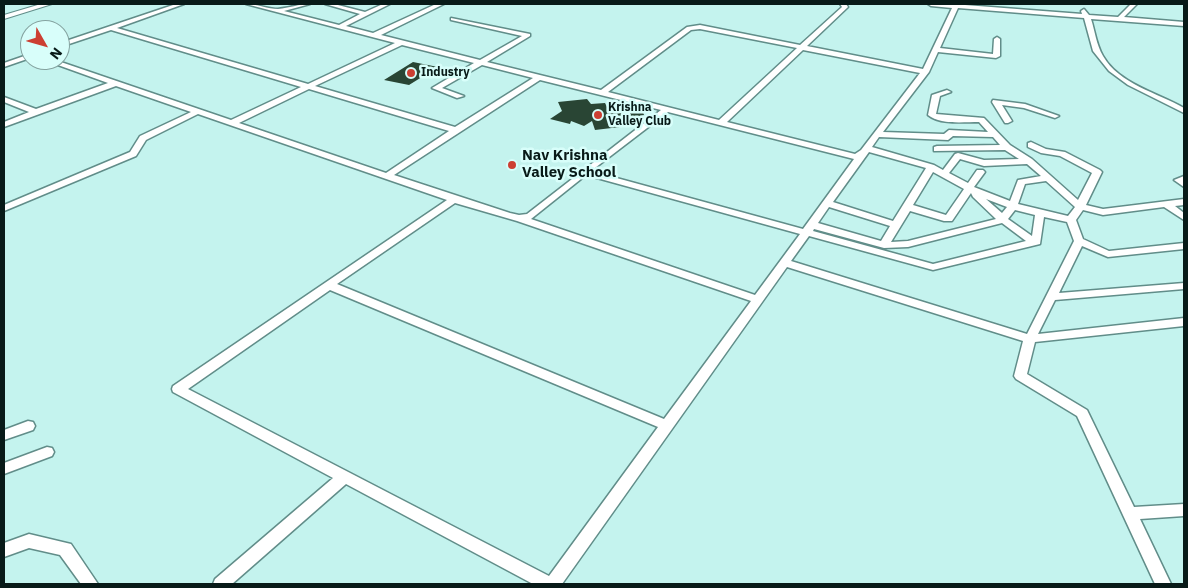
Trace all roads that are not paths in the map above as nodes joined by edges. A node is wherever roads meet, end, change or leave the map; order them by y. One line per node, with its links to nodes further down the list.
1 (48, 4): 21 (main road)
2 (181, 4): 26 (street)
3 (249, 4): 15 (street)
4 (307, 4): 15 (street)
5 (328, 4): 19 (street)
6 (387, 4): 19 (street)
7 (441, 4): 27 (street)
8 (843, 4): 31 (street)
9 (932, 4): 13 (street)
10 (1006, 4): 16 (street)
11 (1033, 4): 17 (street)
12 (1134, 4): 18 (street)
13 (956, 6): 14 (street); 32 (street)
14 (980, 6): 16 (street)
15 (277, 11): 25 (street)
16 (1026, 12): 17 (street)
17 (1036, 12): 20 (street)
18 (1126, 12): 20 (street); 23 (street)
19 (366, 14): 25 (street)
20 (1087, 16): 23 (street); 47 (street)
21 (4, 17)
22 (453, 19): 34 (street)
23 (1119, 19): 24 (street)
24 (1184, 24)
25 (339, 27): 27 (street)
26 (111, 28): 29 (street); 40 (street)
27 (373, 36): 30 (street)
28 (997, 39): 32 (street)
29 (70, 42)
30 (400, 43): 34 (street); 40 (street)
31 (802, 47): 37 (street); 42 (street); 52 (street)
32 (935, 50): 37 (street)
33 (20, 59): 35 (street)
34 (479, 63): 38 (street); 43 (street)
35 (4, 65)
36 (70, 67): 39 (street)
37 (925, 72): 57 (street)
38 (539, 77): 42 (street); 55 (street)
39 (116, 83): 46 (street); 48 (street)
40 (307, 86): 53 (street); 55 (street)
41 (947, 92): 49 (street)
42 (602, 93): 45 (street)
43 (460, 96)
44 (4, 99): 48 (street)
45 (667, 108): 52 (street); 65 (street)
46 (198, 111): 53 (street); 80 (street)
47 (1184, 111)
48 (36, 112): 54 (street)
49 (932, 115): 56 (street); 58 (street)
50 (1055, 116): 51 (street)
51 (1008, 121)
52 (722, 122): 61 (street)
53 (231, 123): 68 (street)
54 (4, 125)
55 (456, 130): 68 (street)
56 (949, 133): 57 (street); 58 (street)
57 (877, 134): 61 (street)
58 (996, 135): 60 (street)
59 (1031, 145): 79 (street)
60 (1007, 146): 62 (street); 63 (street)
61 (868, 150): 64 (street); 75 (street)
62 (958, 156): 63 (street); 67 (street)
63 (1029, 161): 69 (street)
64 (931, 167): 67 (street); 78 (street)
65 (584, 172): 83 (street); 87 (street)
66 (980, 172): 72 (street)
67 (944, 174): 72 (street)
68 (388, 176): 73 (street)
69 (1048, 178): 77 (street); 79 (street)
70 (1184, 179): 71 (street)
71 (1184, 184)
72 (970, 189): 77 (street); 78 (street); 84 (street)
73 (454, 199): 83 (street); 93 (street)
74 (1184, 202): 76 (street)
75 (828, 204): 86 (street); 87 (street)
76 (1166, 204): 79 (street); 82 (street)
77 (1013, 206): 81 (street); 84 (street)
78 (908, 207): 86 (street)
79 (1080, 207): 85 (street)
80 (4, 208)
81 (1040, 213): 85 (street); 89 (street)
82 (1184, 217)
83 (519, 218): 96 (street)
84 (1002, 220): 89 (street); 90 (street)
85 (1071, 220): 88 (street)
86 (896, 224): 90 (street)
87 (810, 229): 89 (street); 90 (street); 92 (street)
88 (1079, 241): 91 (street); 95 (street)
89 (1033, 242)
90 (884, 245)
91 (1184, 246)
92 (785, 263): 96 (street); 98 (street)
93 (329, 285): 100 (street); 104 (street)
94 (1184, 286): 95 (street)
95 (1051, 297): 98 (street)
96 (759, 300): 100 (street)
97 (1184, 322): 98 (street)
98 (1030, 339): 106 (street)
99 (28, 426): 101 (street)
100 (668, 426): 111 (street)
101 (4, 435)
102 (47, 452): 103 (street)
103 (4, 470)
104 (344, 477): 109 (street); 110 (street)
105 (1184, 510): 106 (street)
106 (1130, 513): 112 (street)
107 (4, 550): 108 (street)
108 (90, 584)
109 (221, 584)
110 (548, 584)
111 (553, 584)
112 (1163, 584)

